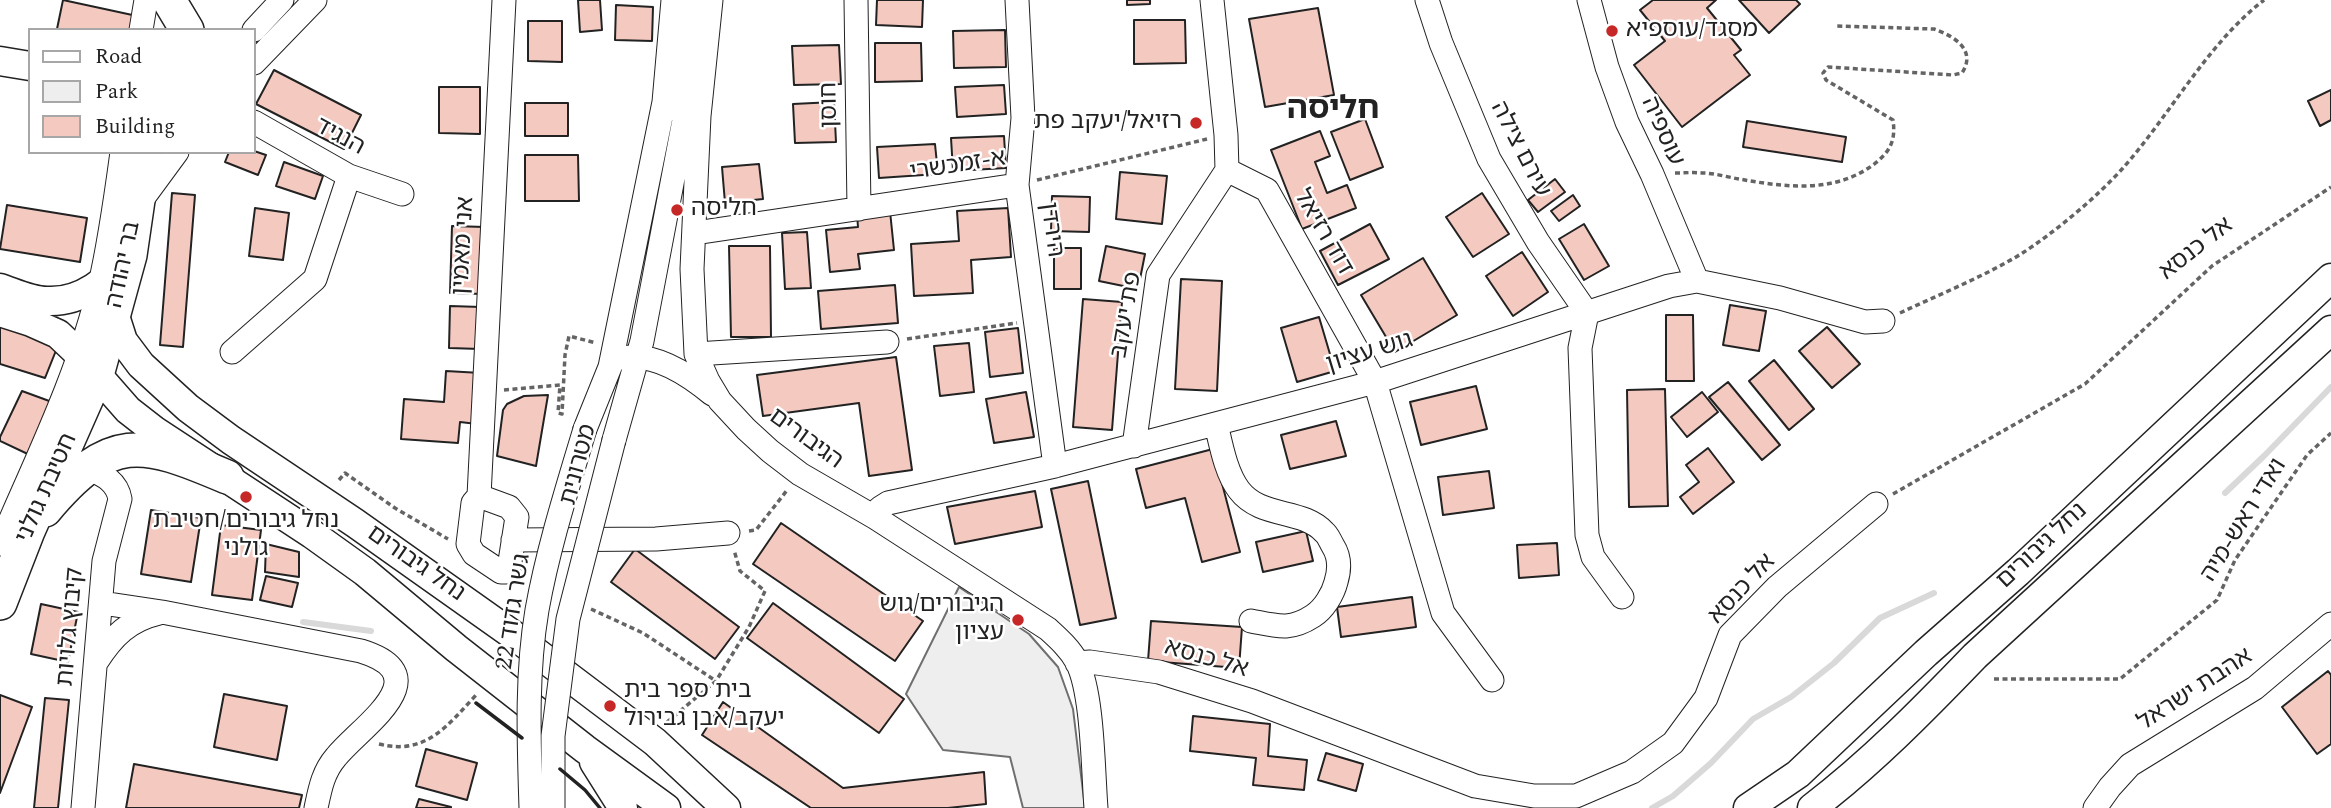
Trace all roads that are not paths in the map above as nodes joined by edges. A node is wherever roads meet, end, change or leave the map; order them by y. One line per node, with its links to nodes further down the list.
1 (146, 0): 15 (street)
2 (169, 0): 16 (highway); 17 (highway)
3 (282, 0): 18 (street)
4 (315, 0): 20 (street)
5 (504, 0): 57 (street, אני מאמין)
6 (673, 0): 49 (street)
7 (689, 0): 23 (street, מטרונית)
8 (701, 0): 23 (street, מטרונית)
9 (711, 0): 33 (street, הגיבורים)
10 (856, 0): 32 (street, חוסן)
11 (1017, 0): 29 (street, הירדן)
12 (1212, 0): 27 (street)
13 (1427, 0): 40 (street, עירם צילה)
14 (1589, 0): 36 (street, עוספיה)
15 (141, 28)
16 (164, 28)
17 (186, 28)
18 (256, 28)
19 (0, 61): 21 (main road)
20 (256, 61)
21 (28, 66)
22 (256, 123): 28 (street, הנגיד)
23 (679, 139): 47 (street, מטרונית)
24 (122, 154): 37 (street)
25 (145, 154): 31 (highway, בר יהודה)
26 (176, 154): 31 (street)
27 (1227, 170): 50 (street, דוד רזיאל); 53 (street, פת יעקב)
28 (349, 176): 30 (street, הנגיד); 45 (street)
29 (1017, 185): 32 (street, א-זמכשרי); 54 (street, הירדן)
30 (402, 194)
31 (137, 207): 34 (highway, בר יהודה)
32 (859, 209): 33 (street, א-זמכשרי)
33 (695, 233): 46 (street, הגיבורים)
34 (130, 255): 37 (main road); 41 (highway, בר יהודה)
35 (2331, 278): 81 (main road, נחל גיבורים)
36 (1697, 281): 40 (street, גוש עציון); 42 (street, גוש עציון)
37 (100, 285): 38 (main road); 48 (street)
38 (0, 288)
39 (0, 312): 48 (main road, נחל גיבורים)
40 (1587, 313): 50 (street, גוש עציון); 63 (street)
41 (115, 316): 48 (highway, בר יהודה); 79 (main road, נחל גיבורים)
42 (1882, 321)
43 (2331, 330): 82 (main road, נחל גיבורים)
44 (887, 342): 46 (street)
45 (232, 352)
46 (696, 354): 51 (street, הגיבורים)
47 (638, 356): 49 (street); 51 (street); 76 (street, מטרונית, bridge)
48 (87, 364): 56 (main road, נחל גיבורים); 61 (highway, חטיבת גולני)
49 (610, 367): 75 (street, גשר גדוד 22, bridge)
50 (1375, 382): 52 (street, גוש עציון); 71 (street, דוד רזיאל)
51 (720, 401): 59 (street, הגיבורים)
52 (1216, 424): 53 (street, גוש עציון); 67 (street)
53 (1134, 446): 54 (street, גוש עציון)
54 (1055, 466): 59 (street, גוש עציון)
55 (88, 468): 56 (highway); 61 (highway); 65 (street, קיבוץ גלויות)
56 (227, 477): 72 (main road, נחל גיבורים)
57 (478, 496): 62 (street); 62 (street, אני מאמין)
58 (1876, 504): 69 (street, אל כנסא)
59 (876, 518): 69 (street, הגיבורים)
60 (728, 533): 62 (street)
61 (14, 537): 64 (highway, חטיבת גולני)
62 (513, 540)
63 (1622, 597)
64 (0, 603)
65 (102, 603): 66 (street); 70 (street, קיבוץ גלויות)
66 (162, 612): 70 (street); 74 (street)
67 (1251, 621)
68 (2331, 624): 83 (street, אהבת ישראל)
69 (1077, 663): 80 (street, הגיבורים)
70 (94, 665): 73 (street, קיבוץ גלויות)
71 (1492, 680)
72 (585, 749): 77 (main road); 78 (main road, נחל גיבורים)
73 (83, 808)
74 (316, 808)
75 (531, 808)
76 (553, 808)
77 (623, 808)
78 (666, 808)
79 (726, 808)
80 (1096, 808)
81 (1748, 808)
82 (1812, 808)
83 (2095, 808)

